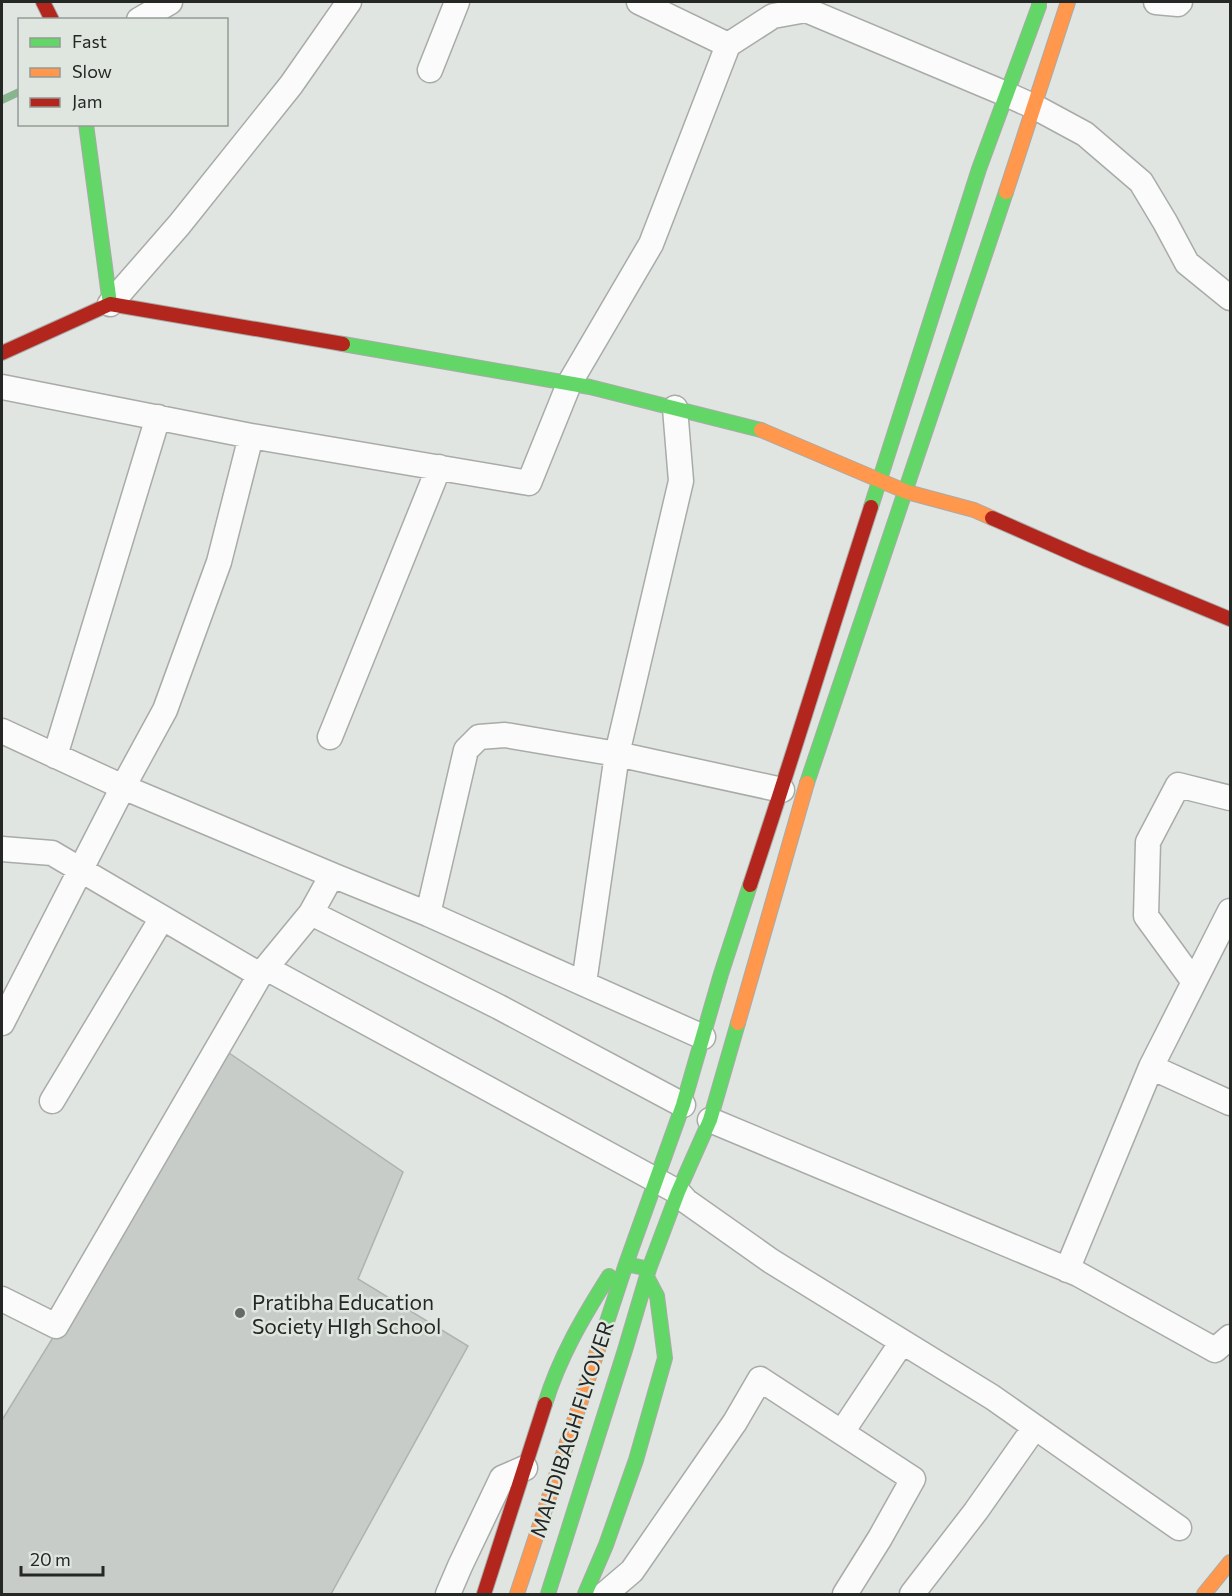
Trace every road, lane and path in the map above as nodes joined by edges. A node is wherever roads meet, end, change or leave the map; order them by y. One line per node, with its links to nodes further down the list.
1 (43, 2): 13 (main road)
2 (171, 2): 14 (street)
3 (349, 2): 22 (street)
4 (457, 2): 17 (street)
5 (639, 2): 16 (street)
6 (1068, 2): 15 (main road, MAHDIBAGH FLYOVER)
7 (1156, 2): 8 (street)
8 (1180, 2)
9 (1040, 3): 18 (main road, MAHDIBAGH FLYOVER)
10 (810, 6): 12 (street); 18 (street)
11 (1082, 8): 15 (main road)
12 (774, 9): 16 (street)
13 (51, 18)
14 (143, 18)
15 (1059, 29): 19 (main road, MAHDIBAGH FLYOVER)
16 (728, 45): 24 (street)
17 (430, 70)
18 (1006, 94): 19 (street); 30 (main road, MAHDIBAGH FLYOVER)
19 (1035, 107): 21 (street); 31 (main road, MAHDIBAGH FLYOVER)
20 (86, 126): 22 (main road)
21 (1230, 298)
22 (110, 304): 23 (main road); 24 (main road)
23 (2, 352)
24 (569, 384): 26 (main road); 29 (street)
25 (2, 387): 27 (street)
26 (675, 408): 30 (main road); 35 (street)
27 (158, 417): 28 (street); 36 (street)
28 (251, 436): 29 (street); 37 (street)
29 (439, 467): 34 (street)
30 (880, 481): 31 (main road); 38 (main road, MAHDIBAGH FLYOVER)
31 (907, 492): 32 (main road); 56 (main road, MAHDIBAGH FLYOVER)
32 (1230, 619)
33 (2, 731): 36 (street)
34 (330, 737)
35 (617, 754): 38 (street); 45 (street); 49 (street)
36 (55, 756): 37 (street)
37 (123, 787): 41 (street); 42 (street)
38 (782, 790): 51 (main road, MAHDIBAGH FLYOVER)
39 (1230, 798): 48 (street)
40 (2, 849): 41 (street)
41 (80, 870): 46 (street); 50 (street)
42 (332, 875): 44 (street); 45 (street)
43 (1230, 911): 48 (street)
44 (311, 913): 47 (street); 55 (street)
45 (428, 914): 49 (street)
46 (162, 918): 47 (street); 53 (street)
47 (263, 972): 57 (street); 62 (street)
48 (1194, 982): 52 (street)
49 (584, 983): 51 (street)
50 (2, 1023)
51 (702, 1036): 55 (main road, MAHDIBAGH FLYOVER)
52 (1151, 1067): 54 (street); 60 (street)
53 (52, 1101)
54 (1230, 1102)
55 (682, 1105): 57 (main road, MAHDIBAGH FLYOVER)
56 (710, 1120): 58 (main road, MAHDIBAGH FLYOVER); 60 (street)
57 (656, 1180): 58 (street); 59 (main road, MAHDIBAGH FLYOVER)
58 (678, 1192): 61 (main road, MAHDIBAGH FLYOVER); 64 (street)
59 (626, 1264): 61 (main road); 67 (main road); 72 (main road, MAHDIBAGH FLYOVER)
60 (1066, 1270): 63 (street)
61 (648, 1273): 73 (main road, MAHDIBAGH FLYOVER); 74 (main road)
62 (2, 1299)
63 (1230, 1337)
64 (902, 1342): 65 (street); 66 (street)
65 (1035, 1427): 68 (street); 77 (street)
66 (842, 1432): 75 (street); 76 (street)
67 (525, 1468): 70 (street); 71 (main road)
68 (1179, 1528)
69 (1230, 1562): 78 (main road)
70 (448, 1594)
71 (484, 1594)
72 (517, 1594)
73 (548, 1594)
74 (585, 1594)
75 (605, 1594)
76 (845, 1594)
77 (912, 1594)
78 (1204, 1594)

